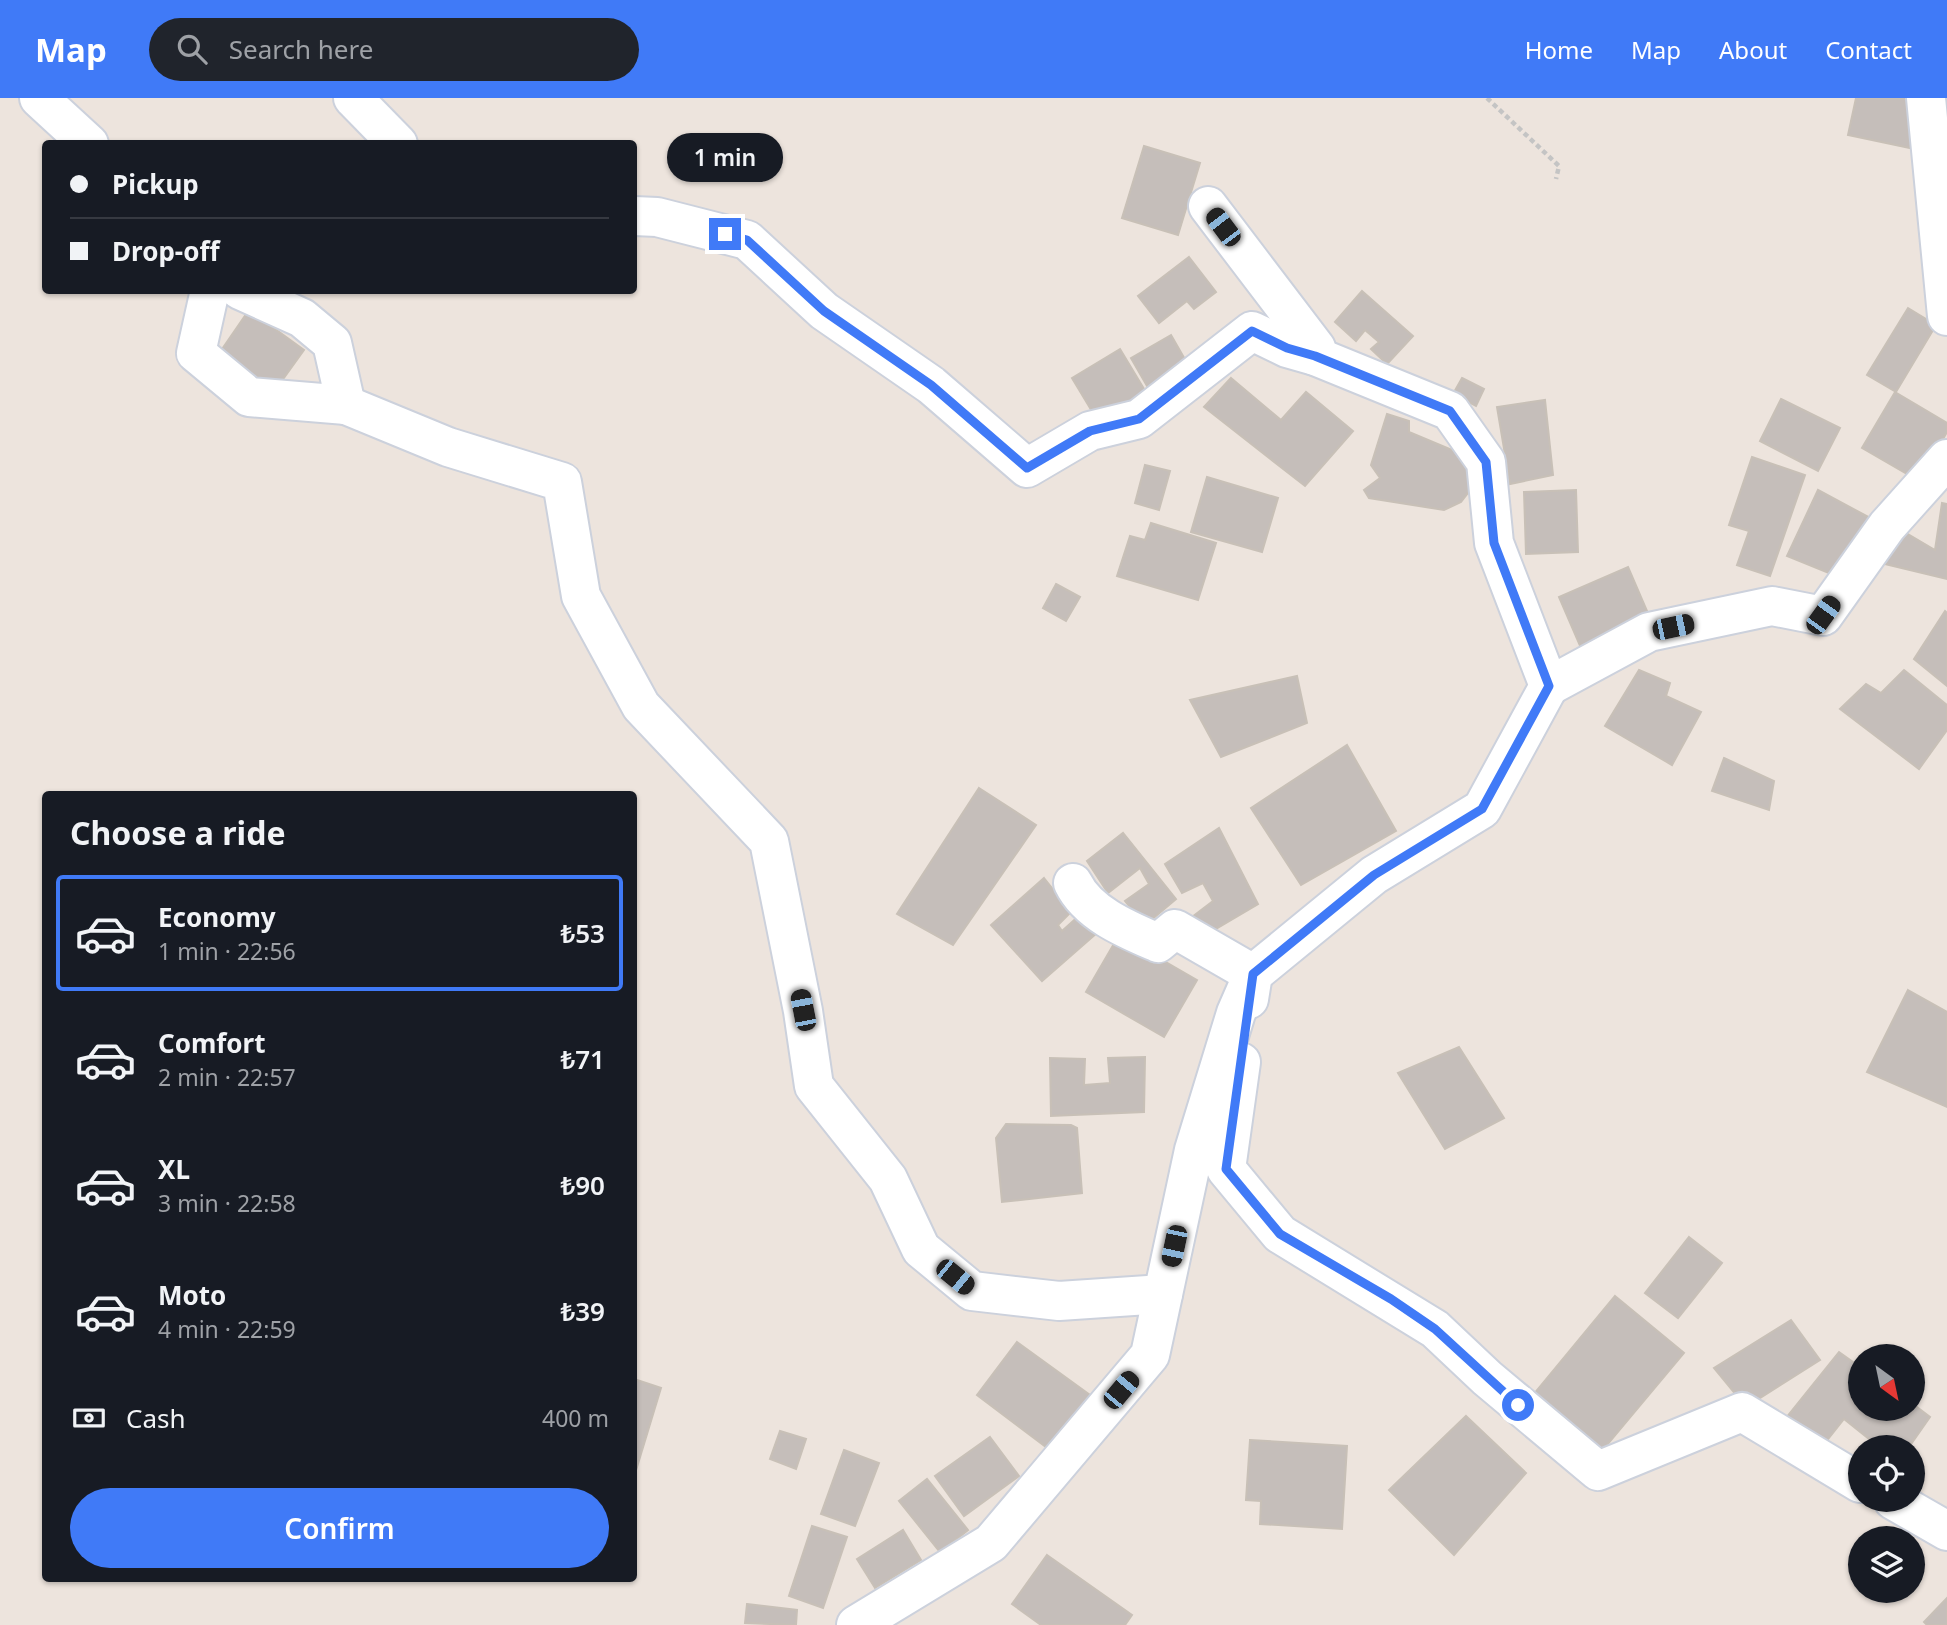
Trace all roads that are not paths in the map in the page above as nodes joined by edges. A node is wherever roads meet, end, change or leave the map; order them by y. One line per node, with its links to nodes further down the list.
1 (39, 98): 4 (street)
2 (353, 98): 5 (street)
3 (1926, 98): 10 (street)
4 (85, 140)
5 (394, 140)
6 (1208, 206): 11 (street)
7 (637, 216): 11 (street)
8 (209, 294): 12 (street)
9 (249, 294): 12 (street)
10 (1947, 316)
11 (1315, 356): 14 (street)
12 (346, 405): 17 (street)
13 (1947, 459): 14 (street)
14 (1549, 686): 16 (street)
15 (1073, 883): 16 (street)
16 (1253, 974): 17 (street); 18 (street)
17 (1163, 1294): 21 (street)
18 (1848, 1476)
19 (1914, 1512): 20 (street)
20 (1947, 1531)
21 (856, 1625)

